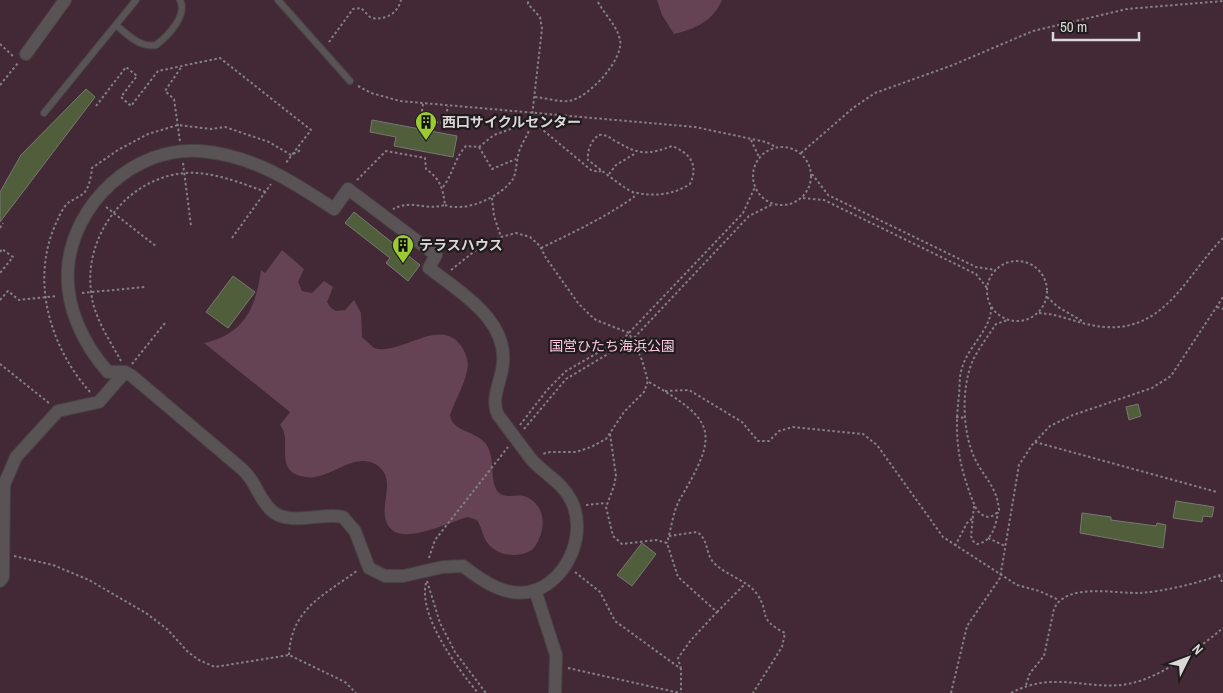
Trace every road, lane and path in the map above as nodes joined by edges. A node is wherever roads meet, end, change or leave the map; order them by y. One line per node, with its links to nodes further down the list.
1 (65, 0): 13 (street)
2 (136, 0): 10 (lane)
3 (180, 0): 10 (lane)
4 (278, 0): 12 (lane)
5 (401, 0): 12 (path)
6 (528, 0): 17 (path)
7 (597, 0): 17 (path)
8 (1222, 1): 9 (path); 32 (path)
9 (1223, 5)
10 (116, 25): 21 (lane)
11 (0, 44): 13 (path)
12 (322, 51): 15 (lane)
13 (22, 58): 16 (path)
14 (182, 66): 19 (path); 25 (path); 33 (path)
15 (350, 81): 18 (path)
16 (0, 85)
17 (535, 98): 22 (path)
18 (423, 103): 20 (path); 20 (path)
19 (96, 106)
20 (448, 106): 22 (path)
21 (44, 113)
22 (534, 113): 23 (path); 26 (path)
23 (532, 116): 24 (path); 27 (path)
24 (532, 121): 35 (path); 36 (path)
25 (178, 125): 30 (path); 33 (path); 68 (path)
26 (751, 140): 28 (path); 34 (path)
27 (479, 146): 35 (path); 42 (path)
28 (776, 147): 32 (path); 34 (path)
29 (301, 150): 33 (path)
30 (181, 152): 37 (path); 38 (street); 67 (street)
31 (636, 153): 36 (path); 39 (path); 45 (path)
32 (802, 154): 40 (path)
33 (291, 155): 38 (path)
34 (759, 157): 43 (path)
35 (516, 159): 46 (path)
36 (601, 170): 39 (path)
37 (184, 173): 44 (path); 53 (path); 66 (path)
38 (278, 174): 44 (path); 95 (street, bridge)
39 (609, 174): 45 (path)
40 (812, 174): 47 (path); 61 (path)
41 (355, 182): 42 (path)
42 (443, 187): 49 (path)
43 (755, 187): 48 (path); 79 (path)
44 (266, 192): 56 (path)
45 (633, 192): 59 (path)
46 (492, 198): 49 (path); 55 (path)
47 (803, 198): 48 (path); 65 (path)
48 (773, 204): 80 (path)
49 (445, 205): 50 (path)
50 (392, 210)
51 (118, 216): 58 (path)
52 (3, 223): 54 (path)
53 (191, 226)
54 (0, 228)
55 (501, 237): 59 (path); 63 (path)
56 (232, 238)
57 (1223, 238): 78 (path)
58 (157, 247)
59 (541, 248): 79 (path)
60 (0, 252): 62 (path)
61 (996, 270): 65 (path); 69 (path)
62 (0, 274)
63 (446, 274)
64 (145, 287): 66 (path)
65 (987, 288): 72 (path)
66 (91, 292): 67 (path); 83 (path)
67 (70, 295): 68 (path); 83 (street)
68 (44, 297): 71 (path); 86 (path)
69 (1047, 297): 75 (path); 78 (path)
70 (1223, 297): 73 (path)
71 (0, 300)
72 (991, 307): 76 (path); 88 (path)
73 (1217, 307): 74 (path); 93 (path)
74 (1223, 308)
75 (1039, 313): 76 (path); 78 (path)
76 (1008, 320): 89 (path)
77 (165, 322): 81 (path)
78 (1086, 323)
79 (629, 333): 80 (path); 90 (path)
80 (633, 339): 84 (path); 91 (path)
81 (137, 358)
82 (0, 364): 87 (path)
83 (125, 372): 86 (street); 109 (street)
84 (648, 382): 85 (path); 92 (path)
85 (665, 391): 102 (path); 105 (path)
86 (99, 402): 87 (street)
87 (58, 412): 107 (street)
88 (956, 417): 89 (path); 98 (path)
89 (965, 418): 100 (path)
90 (519, 426)
91 (524, 429)
92 (610, 432): 95 (path); 97 (path)
93 (1034, 442): 96 (path); 106 (path)
94 (505, 451): 108 (path)
95 (533, 462): 110 (street)
96 (1217, 492)
97 (606, 503): 99 (path); 104 (path)
98 (974, 505): 100 (path); 101 (path)
99 (580, 506)
100 (999, 510): 103 (path)
101 (974, 517): 103 (path); 105 (path)
102 (670, 536): 104 (path); 116 (path)
103 (988, 538): 106 (path)
104 (667, 544): 119 (path)
105 (954, 546): 111 (path)
106 (1005, 546): 111 (path)
107 (4, 552): 114 (street); 121 (path)
108 (430, 555)
109 (366, 564): 117 (street, bridge); 121 (path)
110 (565, 565): 117 (street); 123 (path)
111 (1000, 574): 118 (path); 131 (path)
112 (1223, 574): 113 (path)
113 (1219, 576): 115 (path); 118 (path)
114 (0, 581)
115 (1223, 584)
116 (744, 585): 119 (path); 130 (path)
117 (536, 590): 122 (street)
118 (1060, 600): 124 (path)
119 (717, 612): 123 (path)
120 (1223, 628): 124 (path)
121 (289, 655): 125 (path)
122 (557, 666): 128 (street); 129 (path)
123 (681, 669): 129 (path)
124 (1026, 685): 132 (path)
125 (356, 693)
126 (478, 693): 127 (path)
127 (486, 693)
128 (555, 693)
129 (681, 693)
130 (753, 693)
131 (951, 693)
132 (1011, 693)

